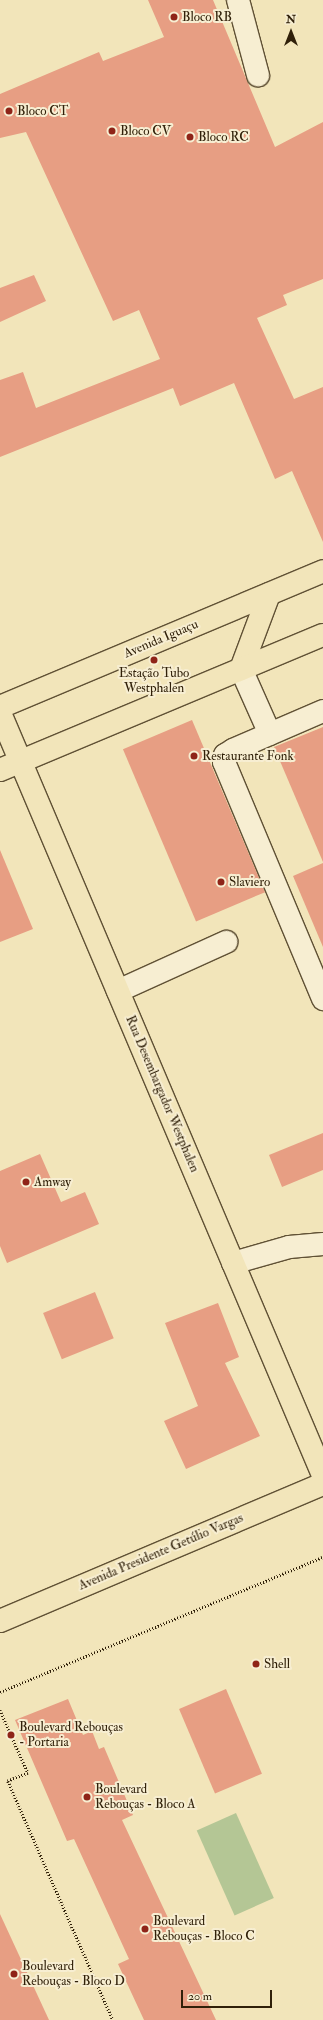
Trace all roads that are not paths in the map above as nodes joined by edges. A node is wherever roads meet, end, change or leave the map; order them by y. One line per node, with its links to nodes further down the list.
1 (238, 0): 2 (lane)
2 (258, 75)
3 (323, 571): 4 (main road, Avenida Iguaçu)
4 (269, 594): 6 (main road); 7 (main road, Avenida Iguaçu)
5 (323, 635): 6 (main road)
6 (241, 669): 10 (lane); 11 (main road)
7 (0, 707)
8 (323, 711): 10 (lane)
9 (0, 713): 11 (main road, Rua Desembargador Westphalen)
10 (270, 734): 15 (lane)
11 (21, 762): 12 (main road); 14 (main road, Rua Desembargador Westphalen)
12 (0, 770)
13 (226, 942): 14 (lane)
14 (118, 991): 17 (main road, Rua Desembargador Westphalen)
15 (323, 999)
16 (323, 1244): 17 (lane)
17 (234, 1263): 18 (main road, Rua Desembargador Westphalen)
18 (323, 1474)
19 (323, 1484): 20 (main road, Avenida Presidente Getúlio Vargas)
20 (0, 1621)

